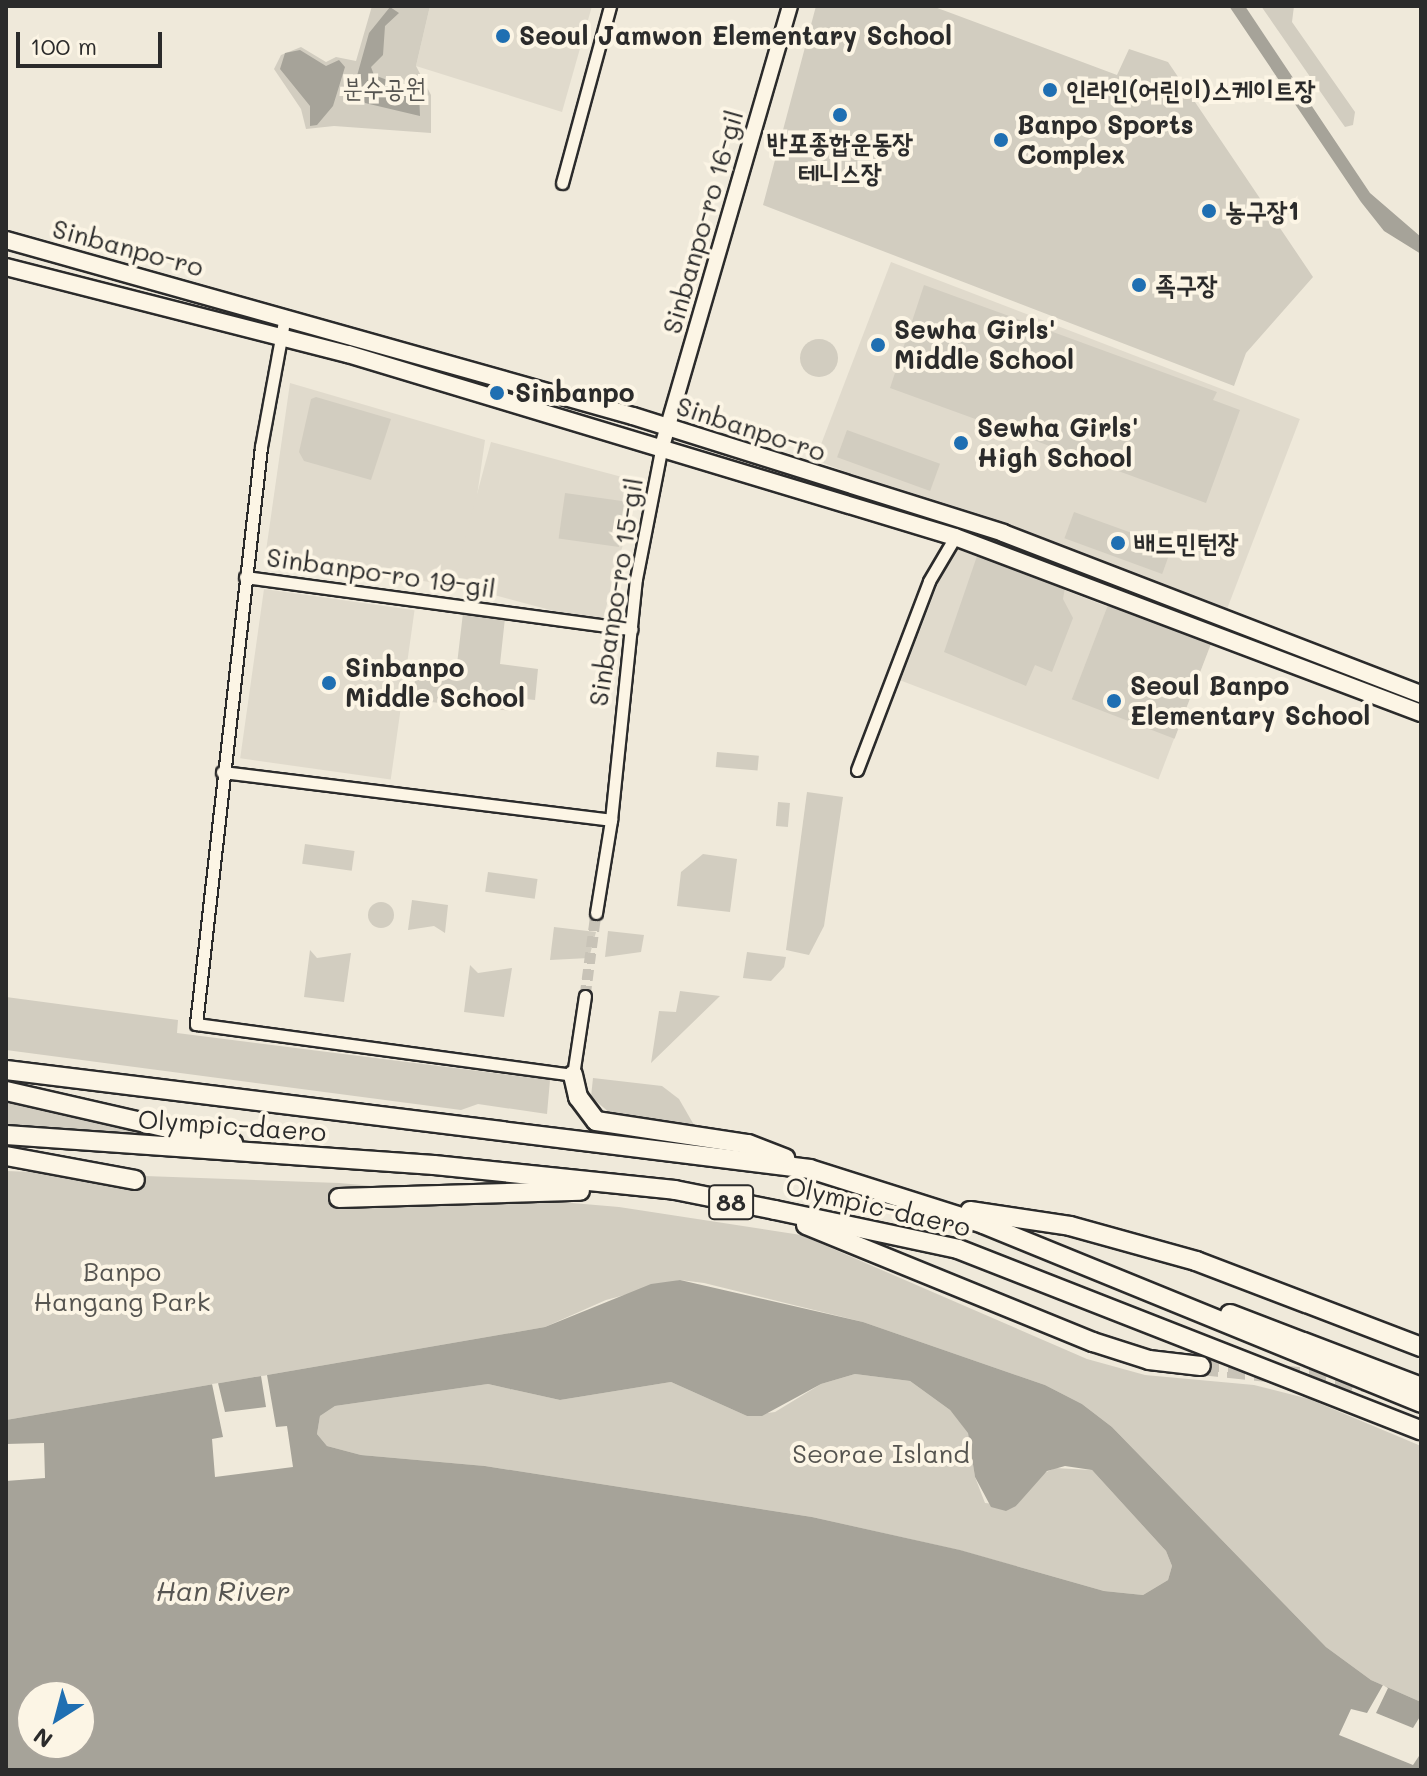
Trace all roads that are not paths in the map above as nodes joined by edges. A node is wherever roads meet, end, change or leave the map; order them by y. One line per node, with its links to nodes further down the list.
1 (610, 6): 3 (street)
2 (790, 6): 8 (street, Sinbanpo-ro 16-gil)
3 (562, 183)
4 (6, 240): 6 (main road, Sinbanpo-ro)
5 (6, 267): 7 (main road, Sinbanpo-ro)
6 (285, 316): 7 (street, Sinbanpo-ro 19-gil); 8 (main road, Sinbanpo-ro)
7 (280, 339): 9 (main road, Sinbanpo-ro); 11 (street, Sinbanpo-ro 19-gil)
8 (665, 428): 9 (street, Sinbanpo-ro 16-gil); 13 (main road, Sinbanpo-ro)
9 (661, 450): 10 (main road, Sinbanpo-ro); 12 (street, Sinbanpo-ro 15-gil)
10 (955, 537): 14 (main road, Sinbanpo-ro); 15 (street)
11 (245, 577): 12 (street, Sinbanpo-ro 19-gil); 16 (street)
12 (632, 629): 17 (street, Sinbanpo-ro 15-gil)
13 (1421, 694)
14 (1421, 713)
15 (857, 770)
16 (222, 772): 17 (street); 21 (street)
17 (611, 820): 18 (street, Sinbanpo-ro 15-gil)
18 (596, 913)
19 (585, 996): 21 (street)
20 (6, 1070): 26 (highway, Olympic-daero / 88)
21 (573, 1075): 26 (highway)
22 (6, 1091): 25 (highway)
23 (6, 1135): 25 (highway, Olympic-daero / 88)
24 (6, 1156): 27 (highway)
25 (296, 1158): 28 (highway, Olympic-daero / 88)
26 (810, 1169): 30 (highway, Olympic-daero / 88)
27 (135, 1180)
28 (688, 1193): 29 (highway); 31 (highway, Olympic-daero / 88)
29 (339, 1198)
30 (913, 1202): 32 (highway, Olympic-daero / 88); 33 (highway)
31 (775, 1210): 34 (highway); 37 (highway, Olympic-daero / 88)
32 (1035, 1244): 35 (highway, Olympic-daero / 88); 36 (highway, Olympic-daero / 88)
33 (1421, 1347)
34 (1201, 1366)
35 (1421, 1387)
36 (1421, 1403)
37 (1421, 1430)

